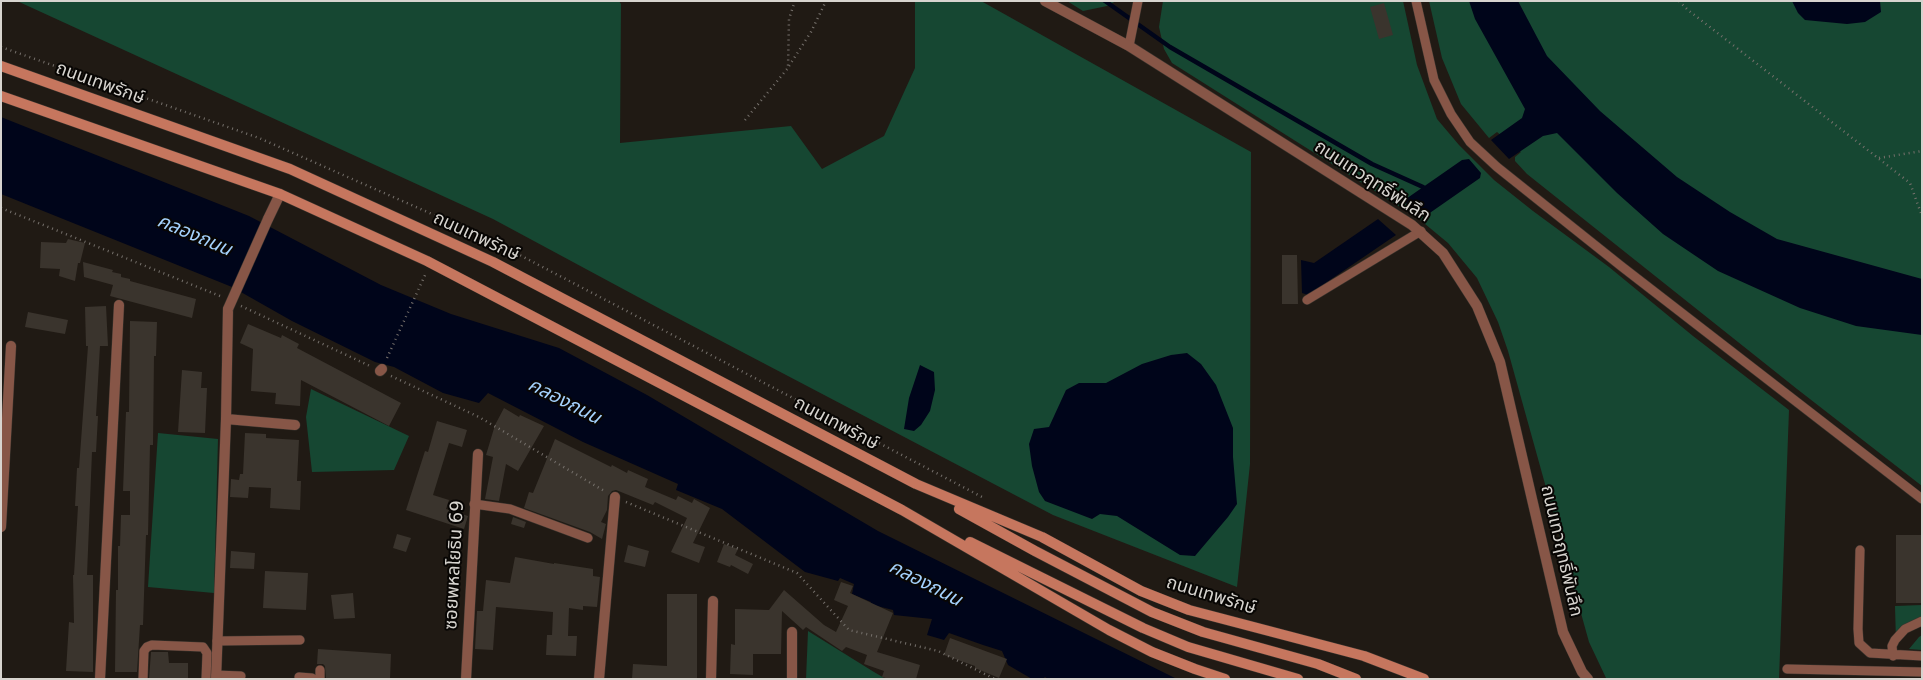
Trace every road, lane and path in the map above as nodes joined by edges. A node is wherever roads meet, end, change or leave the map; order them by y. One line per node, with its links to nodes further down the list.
1 (795, 1): 9 (path)
2 (826, 1): 9 (path)
3 (1045, 1): 7 (street, ถนนเทวฤทธิ์พันลึก)
4 (1138, 1): 7 (lane)
5 (1416, 1): 29 (lane)
6 (1679, 1): 13 (path)
7 (1129, 46): 17 (street, ถนนเทวฤทธิ์พันลึก)
8 (1, 66): 27 (main road, ถนนเทพรักษ์)
9 (788, 68): 11 (path)
10 (1, 96): 14 (main road)
11 (745, 120)
12 (1922, 151): 13 (path)
13 (1878, 158): 16 (path)
14 (280, 194): 20 (street, bridge); 31 (main road)
15 (1, 208): 20 (path)
16 (1922, 216)
17 (1421, 232): 19 (lane); 62 (street, ถนนเทวฤทธิ์พันลึก)
18 (426, 273): 23 (path)
19 (1307, 300)
20 (231, 304): 23 (path); 24 (street)
21 (119, 305): 50 (street)
22 (12, 346): 32 (street)
23 (381, 370): 28 (path)
24 (226, 419): 25 (street); 39 (street)
25 (295, 425)
26 (478, 454): 30 (street, ซอยพหลโยธิน 69)
27 (916, 484): 60 (main road, ถนนเทพรักษ์); 61 (main road, ถนนเทพรักษ์)
28 (615, 497): 53 (street); 56 (path)
29 (1922, 499)
30 (474, 504): 33 (lane); 52 (street, ซอยพหลโยธิน 69)
31 (902, 510): 42 (main road); 59 (main road)
32 (1, 527)
33 (588, 538)
34 (1860, 550): 40 (lane)
35 (713, 601): 54 (street)
36 (1922, 621): 40 (lane)
37 (792, 632): 55 (street)
38 (300, 640): 39 (lane)
39 (217, 641): 47 (street)
40 (1893, 656): 41 (lane)
41 (1922, 656)
42 (1195, 669): 57 (main road); 58 (main road)
43 (1787, 669): 44 (lane)
44 (1922, 672)
45 (241, 676): 48 (lane)
46 (317, 676): 49 (lane)
47 (212, 677): 48 (lane); 51 (lane)
48 (230, 677)
49 (299, 677)
50 (100, 679)
51 (143, 679)
52 (466, 679)
53 (598, 679)
54 (711, 679)
55 (792, 679)
56 (994, 679)
57 (1214, 679)
58 (1225, 679)
59 (1298, 679)
60 (1356, 679)
61 (1423, 679)
62 (1588, 679)

